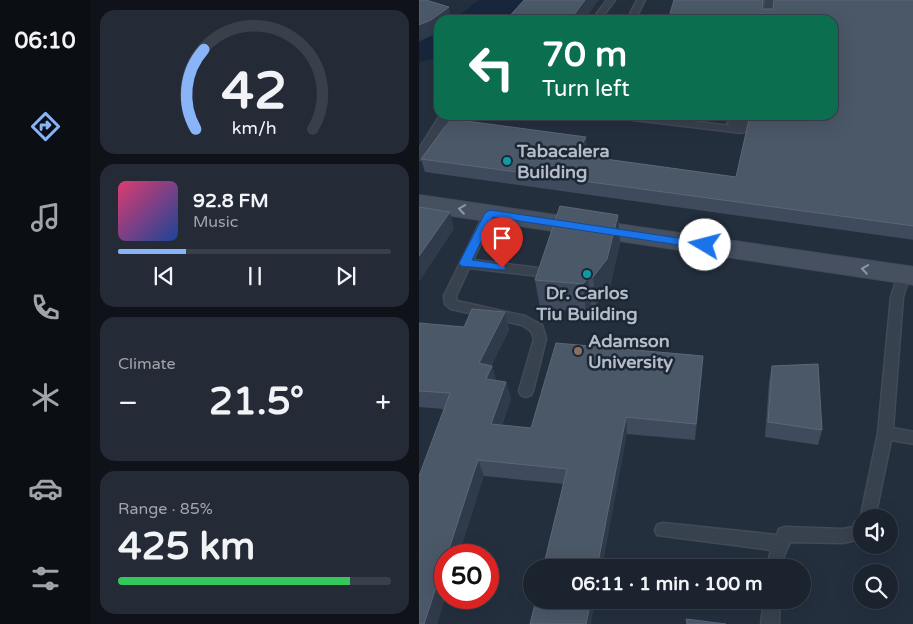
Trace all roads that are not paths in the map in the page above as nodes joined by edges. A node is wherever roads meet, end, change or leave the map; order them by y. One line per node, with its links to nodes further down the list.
1 (611, 0): 4 (lane)
2 (641, 0): 5 (lane)
3 (770, 0): 6 (lane)
4 (600, 15)
5 (634, 15)
6 (766, 15)
7 (442, 120): 12 (lane)
8 (659, 120): 11 (lane)
9 (701, 120): 10 (lane)
10 (745, 120)
11 (742, 130)
12 (419, 157)
13 (419, 203): 14 (main road, one-way to 13)
14 (490, 213): 15 (lane); 17 (main road, one-way to 14)
15 (465, 263): 16 (lane); 18 (lane)
16 (539, 272)
17 (908, 275): 19 (lane)
18 (526, 392)
19 (885, 433): 20 (lane); 21 (lane)
20 (913, 438)
21 (869, 509)
22 (663, 530): 24 (lane)
23 (853, 534): 24 (lane)
24 (780, 543): 25 (lane)
25 (777, 559)
26 (771, 609): 27 (lane)
27 (770, 624)

